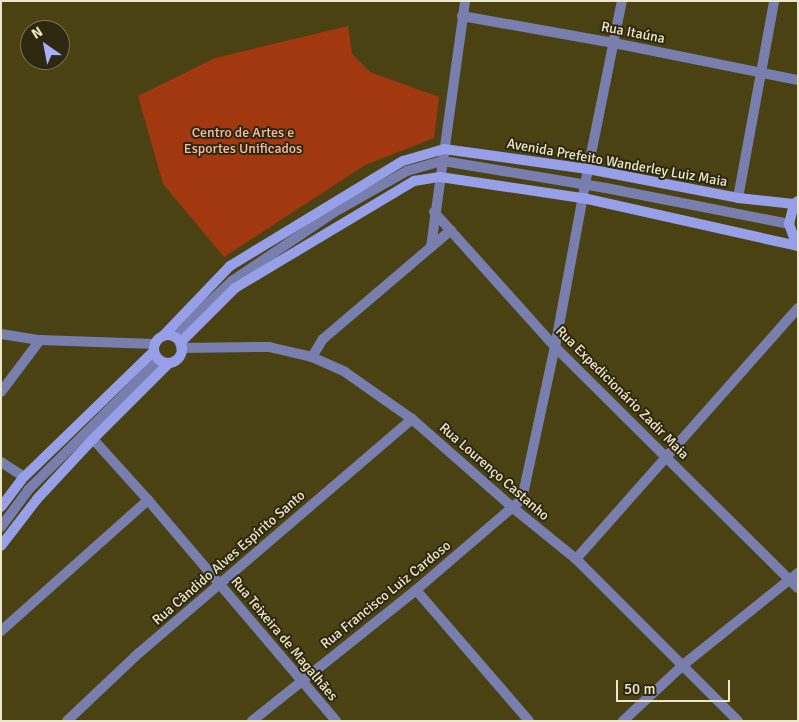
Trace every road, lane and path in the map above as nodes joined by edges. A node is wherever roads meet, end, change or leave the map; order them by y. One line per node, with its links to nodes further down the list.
1 (465, 1): 4 (street)
2 (622, 1): 5 (street, Rua Francisco Luiz Cardoso)
3 (774, 1): 6 (street)
4 (462, 16): 5 (street, Rua Itaúna); 8 (street)
5 (614, 42): 6 (street, Rua Itaúna); 10 (street, Rua Francisco Luiz Cardoso)
6 (760, 72): 7 (street, Rua Itaúna); 14 (street)
7 (798, 80)
8 (444, 149): 9 (street); 10 (main road, Avenida Prefeito Wanderley Luiz Maia); 23 (main road, Avenida Prefeito Wanderley Luiz Maia)
9 (443, 161): 11 (street); 12 (street); 25 (street)
10 (588, 169): 12 (street, Rua Francisco Luiz Cardoso); 14 (main road, Avenida Prefeito Wanderley Luiz Maia)
11 (440, 178): 13 (main road); 16 (street); 25 (main road)
12 (585, 185): 13 (street, Rua Francisco Luiz Cardoso); 17 (street)
13 (583, 198): 20 (main road); 26 (street, Rua Francisco Luiz Cardoso)
14 (738, 198): 15 (main road, Avenida Prefeito Wanderley Luiz Maia)
15 (796, 202): 17 (main road)
16 (434, 212): 18 (street, Rua Expedicionário Zadir Maia); 19 (street)
17 (789, 224): 20 (main road)
18 (451, 230): 19 (street); 26 (street, Rua Expedicionário Zadir Maia)
19 (431, 247): 28 (street)
20 (797, 247)
21 (798, 308): 32 (street)
22 (1, 334): 24 (street)
23 (163, 336): 25 (main road); 27 (main road, Avenida Prefeito Wanderley Luiz Maia)
24 (40, 340): 27 (street); 29 (street)
25 (179, 342): 27 (main road); 28 (street, Rua Lourenço Castanho)
26 (555, 347): 32 (street, Rua Expedicionário Zadir Maia); 37 (street, Rua Francisco Luiz Cardoso)
27 (159, 354): 31 (main road); 34 (main road); 38 (street)
28 (312, 357): 30 (street, Rua Lourenço Castanho)
29 (1, 392)
30 (412, 419): 37 (street, Rua Lourenço Castanho); 42 (street, Rua Cândido Alves Espírito Santo)
31 (92, 439): 35 (street, Rua Teixeira de Magalhães); 39 (main road)
32 (665, 456): 40 (street); 41 (street, Rua Expedicionário Zadir Maia)
33 (1, 462): 34 (street)
34 (24, 477): 36 (main road)
35 (148, 500): 42 (street, Rua Teixeira de Magalhães); 45 (street)
36 (1, 507)
37 (512, 507): 40 (street, Rua Lourenço Castanho); 44 (street, Rua Francisco Luiz Cardoso)
38 (1, 526)
39 (1, 546)
40 (576, 559): 46 (street, Rua Lourenço Castanho)
41 (794, 576): 43 (street, Rua Expedicionário Zadir Maia); 46 (street)
42 (219, 583): 47 (street, Rua Teixeira de Magalhães); 48 (street, Rua Cândido Alves Espírito Santo)
43 (798, 588)
44 (416, 590): 47 (street, Rua Francisco Luiz Cardoso); 51 (street)
45 (1, 631)
46 (682, 665): 52 (street); 53 (street, Rua Lourenço Castanho)
47 (302, 681): 49 (street, Rua Francisco Luiz Cardoso); 50 (street, Rua Teixeira de Magalhães)
48 (67, 721)
49 (252, 721)
50 (336, 721)
51 (529, 721)
52 (623, 721)
53 (738, 721)

